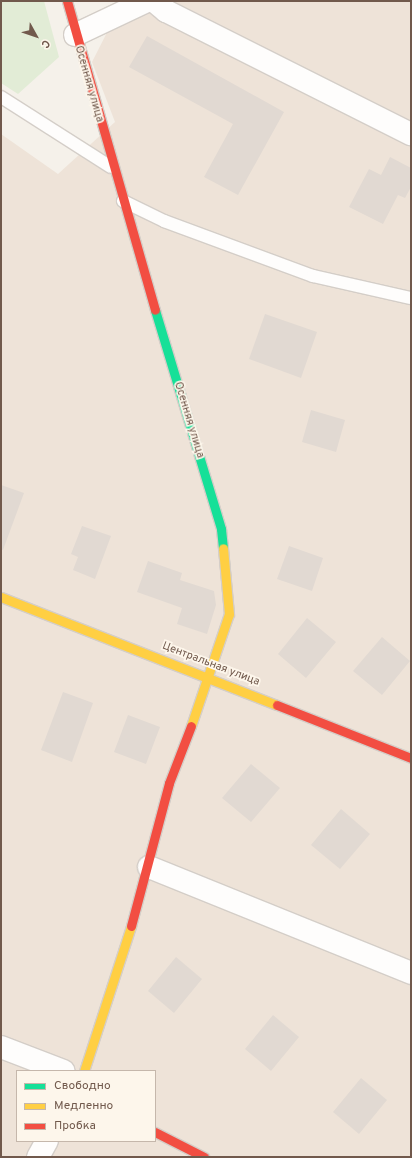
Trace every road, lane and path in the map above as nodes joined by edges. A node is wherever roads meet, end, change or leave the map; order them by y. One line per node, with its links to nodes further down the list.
1 (67, 1): 4 (street, Осенняя улица)
2 (148, 1): 4 (street)
3 (154, 1): 6 (street)
4 (75, 35): 7 (street, Осенняя улица)
5 (1, 97): 7 (lane)
6 (411, 134)
7 (112, 168): 8 (street, Осенняя улица)
8 (123, 201): 9 (lane); 11 (street, Осенняя улица)
9 (411, 298)
10 (1, 597): 11 (street, Центральная улица)
11 (210, 676): 12 (street, Центральная улица); 13 (street, Осенняя улица)
12 (411, 758)
13 (149, 867): 14 (street); 17 (street, Осенняя улица)
14 (411, 973)
15 (1, 1047): 16 (street)
16 (61, 1070)
17 (84, 1070)
18 (156, 1133): 21 (street)
19 (46, 1142): 20 (street)
20 (38, 1157)
21 (204, 1157)

